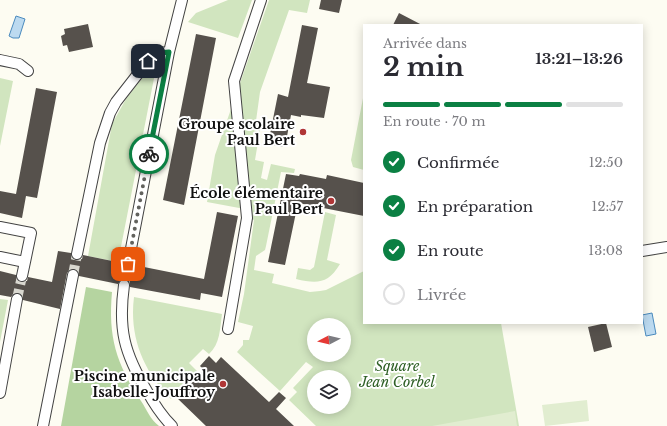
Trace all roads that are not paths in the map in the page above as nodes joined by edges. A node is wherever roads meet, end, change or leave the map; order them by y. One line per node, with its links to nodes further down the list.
1 (182, 0): 3 (street)
2 (261, 0): 17 (street)
3 (169, 52): 9 (street); 12 (street)
4 (0, 60): 5 (street)
5 (28, 71)
6 (0, 226): 11 (street)
7 (667, 247): 8 (street)
8 (643, 251)
9 (78, 254)
10 (0, 257): 11 (street)
11 (25, 262): 14 (street)
12 (128, 264)
13 (73, 275): 19 (street)
14 (22, 276)
15 (124, 285): 20 (street)
16 (17, 299): 18 (street)
17 (228, 330)
18 (0, 392)
19 (43, 426)
20 (172, 426)

